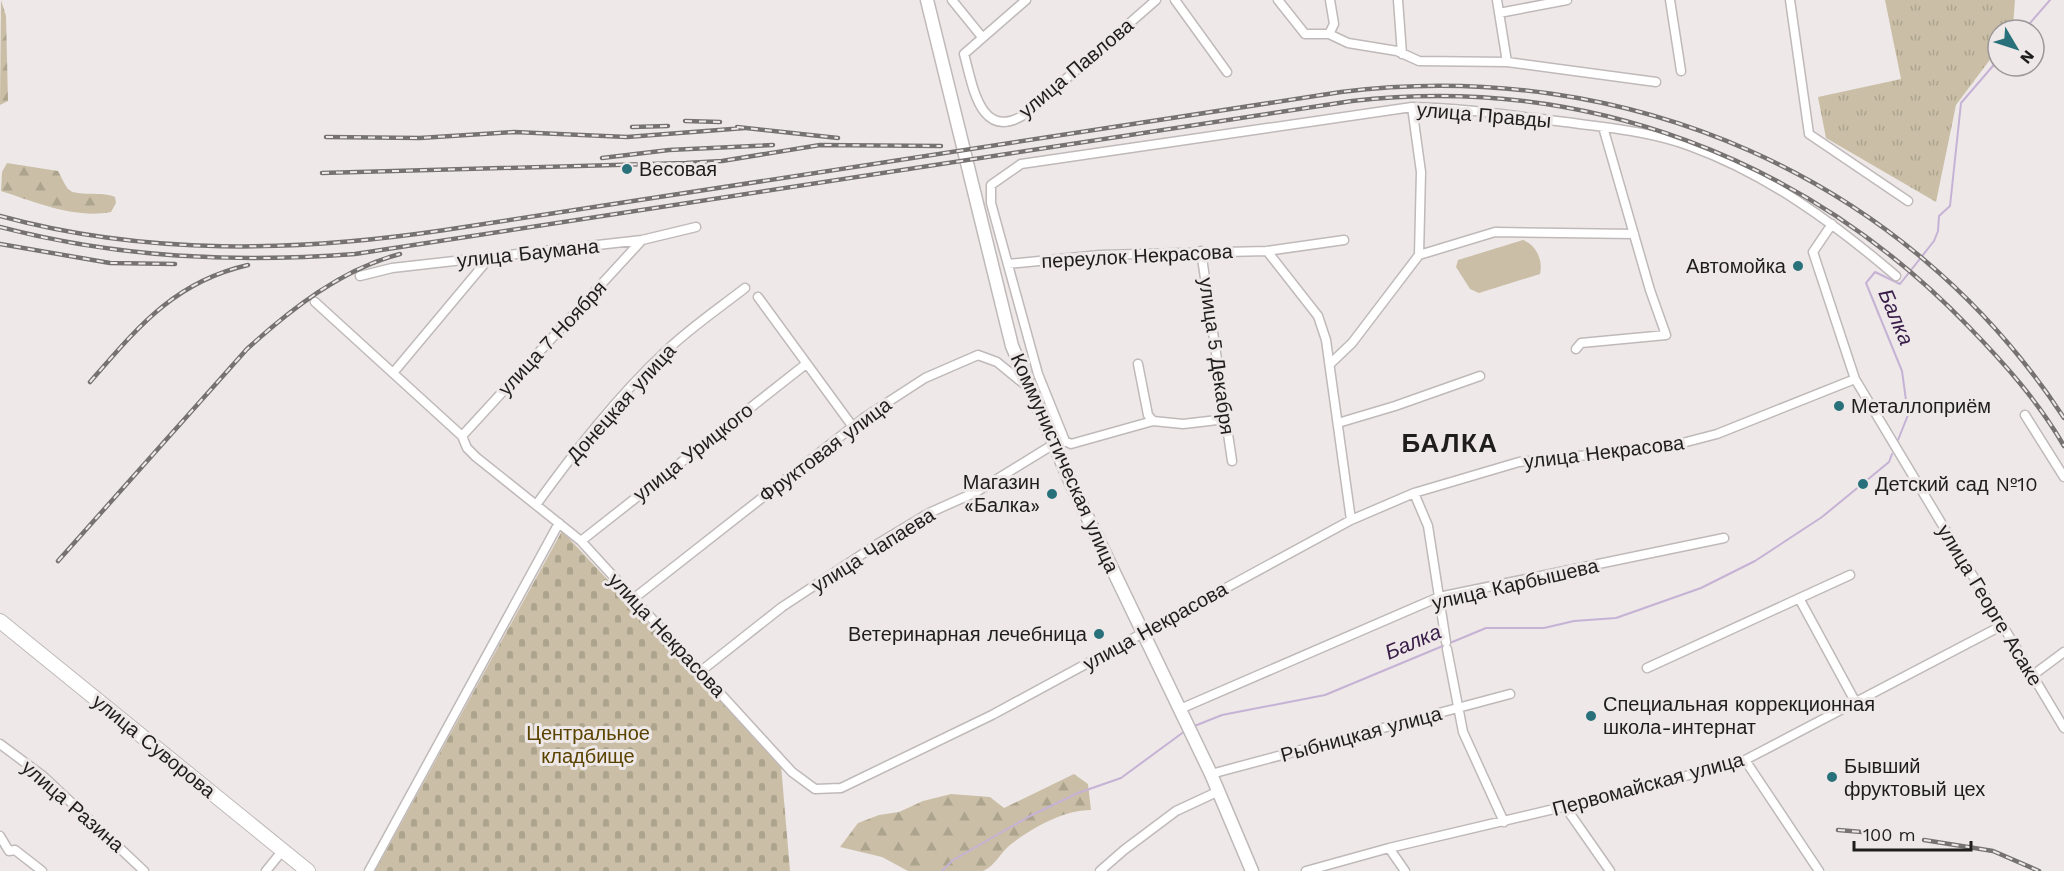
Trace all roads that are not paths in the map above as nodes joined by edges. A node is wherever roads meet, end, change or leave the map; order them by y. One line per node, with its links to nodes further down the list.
1 (927, 0): 46 (main road, Коммунистическая улица)
2 (952, 0): 15 (street)
3 (1026, 0): 15 (street)
4 (1156, 0): 15 (street, улица Павлова)
5 (1175, 0): 19 (street)
6 (1278, 0): 14 (street)
7 (1330, 0): 14 (street)
8 (1398, 0): 16 (street)
9 (1497, 0): 13 (street)
10 (1567, 0): 13 (street)
11 (1670, 0): 18 (street)
12 (1790, 0): 23 (street)
13 (1499, 13): 17 (street)
14 (1329, 34): 16 (street)
15 (982, 37)
16 (1402, 54): 17 (street)
17 (1507, 62): 20 (street)
18 (1681, 71)
19 (1227, 72)
20 (1656, 82)
21 (1412, 107): 22 (street, улица Правды); 31 (street); 33 (street, улица Правды)
22 (1603, 127): 24 (street, улица Правды); 26 (street)
23 (1908, 201)
24 (1833, 224): 35 (street, улица Правды); 45 (street, улица Георге Асаке)
25 (696, 227): 27 (street, улица Баумана)
26 (1634, 234): 31 (street); 39 (street)
27 (642, 240): 32 (street, улица Баумана); 52 (street, улица 7 Ноября)
28 (1344, 240): 30 (street, переулок Некрасова)
29 (1201, 251): 30 (street, переулок Некрасова); 33 (street, переулок Некрасова); 48 (street, улица 5 Декабря)
30 (1267, 251): 42 (street)
31 (1419, 255): 42 (street)
32 (490, 257): 34 (street, улица Баумана); 43 (street)
33 (1008, 264): 53 (street)
34 (360, 276)
35 (1896, 276)
36 (745, 288): 57 (street, Донецкая улица)
37 (758, 297): 40 (street)
38 (315, 302): 43 (street, улица Некрасова)
39 (1576, 349)
40 (806, 364): 51 (street); 61 (street, улица Урицкого)
41 (1138, 364): 49 (street)
42 (1329, 364): 50 (street)
43 (393, 373): 52 (street, улица Некрасова)
44 (1480, 376): 50 (street)
45 (1855, 379): 56 (street, улица Некрасова); 67 (street, улица Георге Асаке)
46 (1029, 389): 51 (street, Фруктовая улица); 53 (main road, Коммунистическая улица)
47 (2025, 415): 55 (street)
48 (1226, 419): 49 (street); 54 (street, улица 5 Декабря)
49 (1153, 421): 53 (street)
50 (1338, 423): 58 (street)
51 (853, 427): 64 (street, Фруктовая улица)
52 (462, 436): 57 (street, улица Некрасова)
53 (1059, 442): 68 (main road, Коммунистическая улица); 71 (street, улица Чапаева)
54 (1232, 461)
55 (2064, 477)
56 (1414, 493): 58 (street, улица Некрасова); 63 (street)
57 (536, 505): 59 (street, улица Некрасова)
58 (1351, 520): 68 (street, улица Некрасова)
59 (559, 523): 61 (street, улица Некрасова); 91 (street)
60 (1725, 538): 63 (street, улица Карбышева)
61 (581, 541): 64 (street, улица Некрасова)
62 (1850, 575): 65 (street)
63 (1439, 597): 75 (street); 76 (street, улица Карбышева)
64 (633, 598): 71 (street, улица Некрасова)
65 (1800, 600): 70 (street); 74 (street)
66 (0, 621): 86 (main road, улица Суворова)
67 (2001, 626): 72 (street, улица Георге Асаке); 74 (street, Первомайская улица)
68 (1143, 633): 71 (street, улица Некрасова); 76 (main road, Коммунистическая улица)
69 (2064, 652): 72 (street)
70 (1647, 668)
71 (701, 671)
72 (2032, 675): 77 (street, улица Георге Асаке)
73 (1510, 694): 75 (street, Рыбницкая улица)
74 (1856, 703): 79 (street, Первомайская улица)
75 (1457, 708): 80 (street, Рыбницкая улица); 83 (street)
76 (1180, 709): 80 (main road, Коммунистическая улица)
77 (2064, 728)
78 (0, 744): 88 (street, улица Разина)
79 (1745, 760): 82 (street, Первомайская улица); 97 (street)
80 (1211, 774): 81 (main road, Коммунистическая улица)
81 (1219, 791): 92 (street); 93 (main road, Коммунистическая улица)
82 (1566, 808): 83 (street, Первомайская улица); 96 (street)
83 (1504, 822): 85 (street, Первомайская улица)
84 (0, 836): 87 (street)
85 (1389, 848): 94 (street, Первомайская улица); 95 (street)
86 (283, 850): 89 (street); 90 (main road, улица Суворова)
87 (42, 871)
88 (144, 871)
89 (266, 871)
90 (308, 871)
91 (369, 871)
92 (1100, 871)
93 (1252, 871)
94 (1306, 871)
95 (1405, 871)
96 (1610, 871)
97 (1819, 871)

